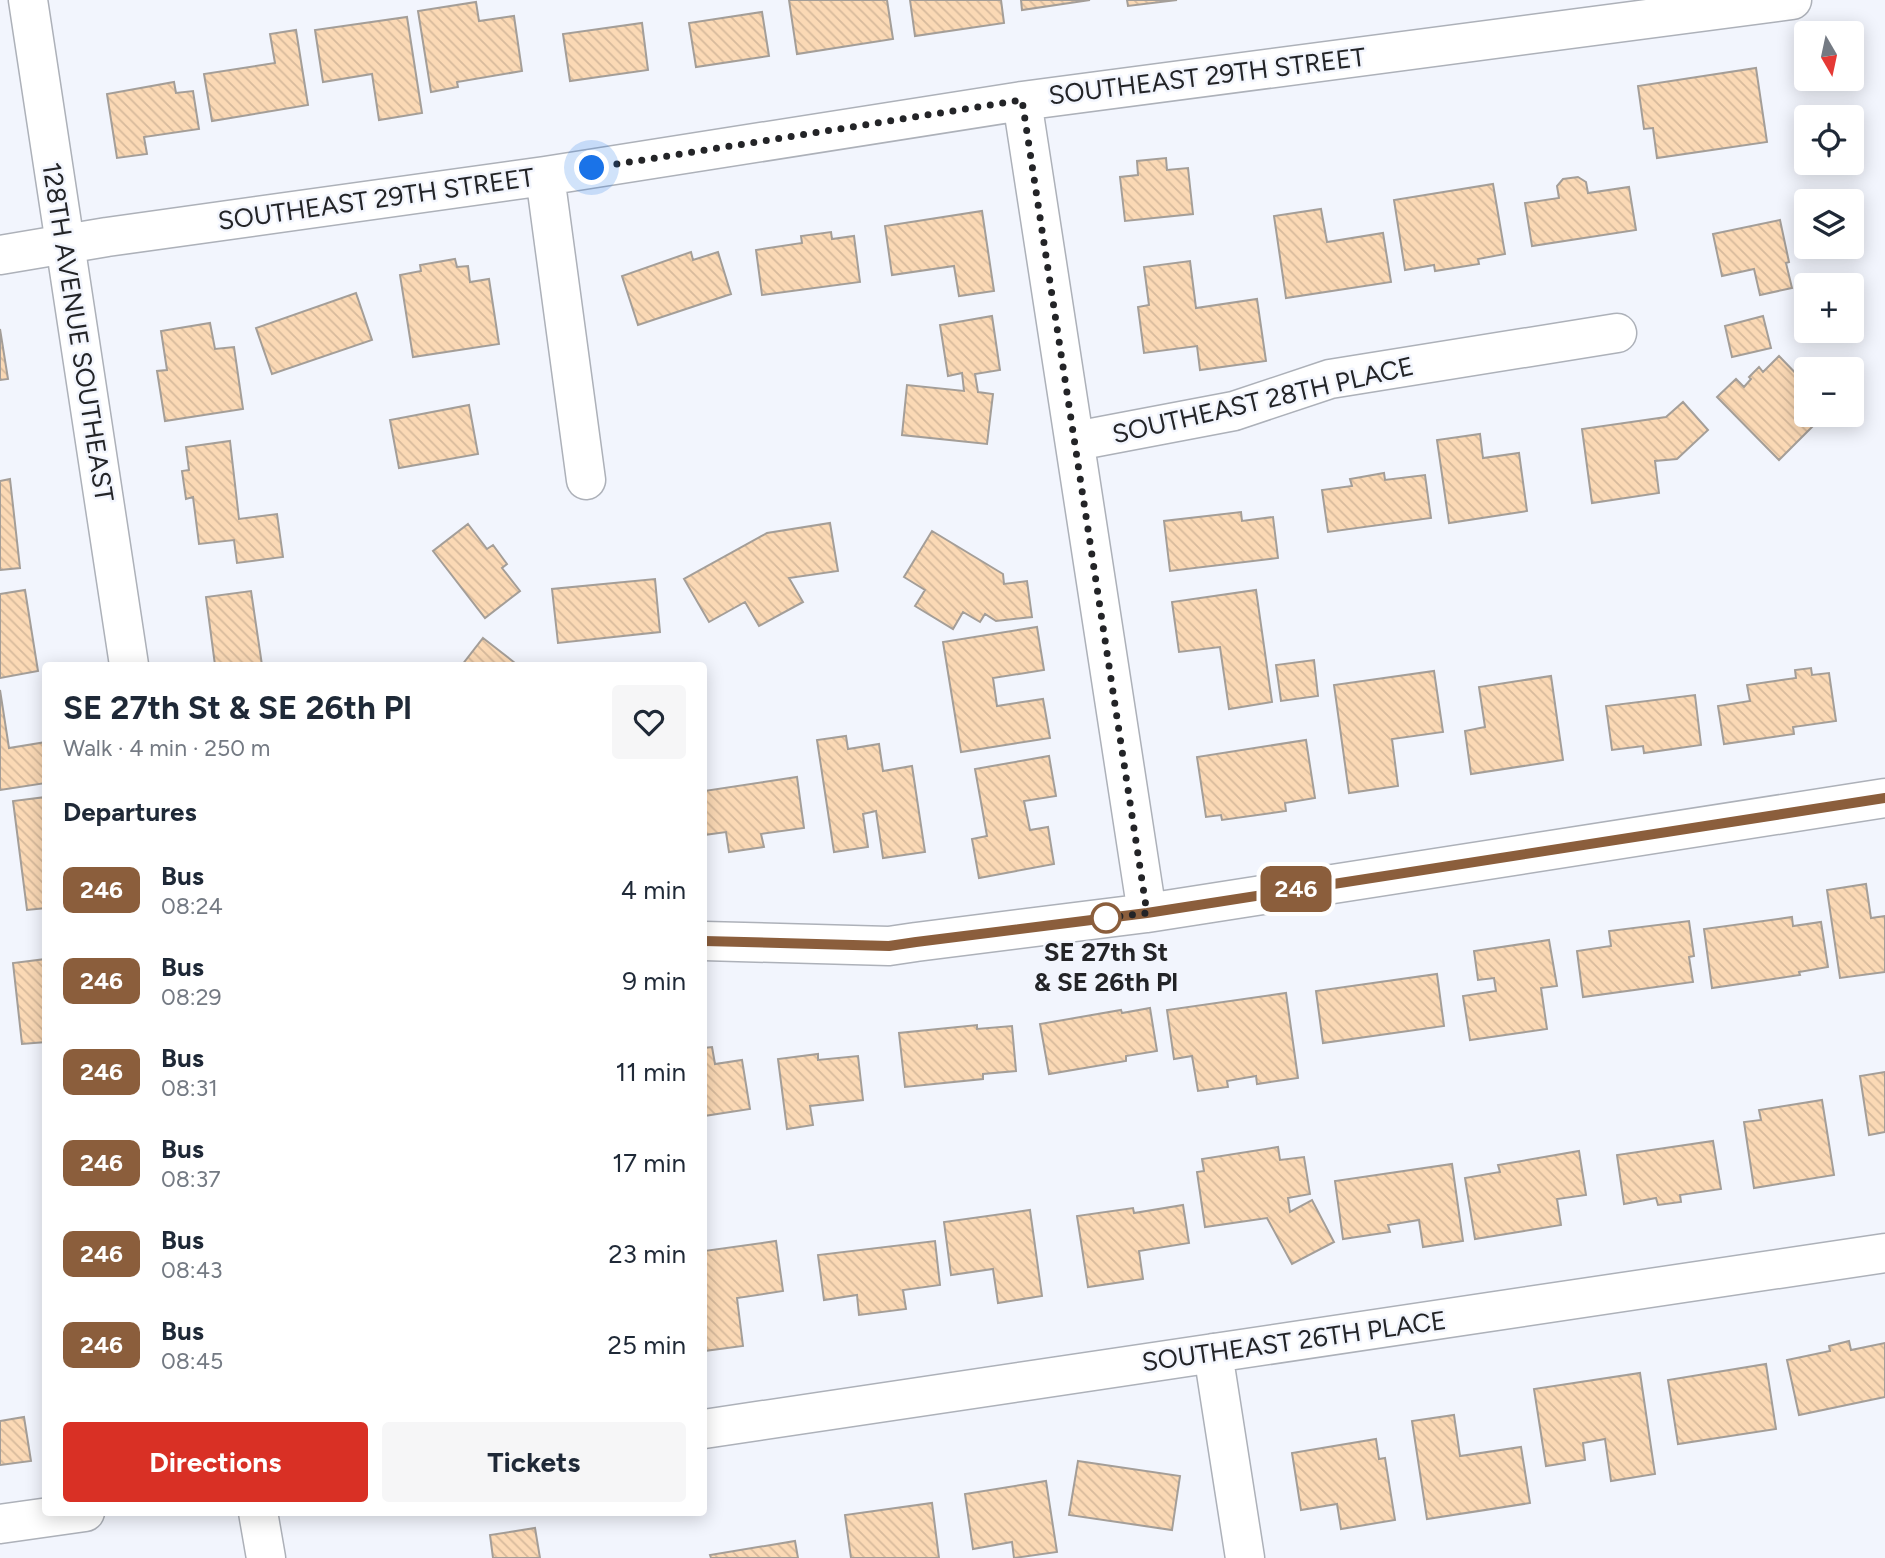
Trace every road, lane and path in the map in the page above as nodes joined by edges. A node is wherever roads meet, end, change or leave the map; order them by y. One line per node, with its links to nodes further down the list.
1 (27, 0): 5 (street, 128TH AVENUE SOUTHEAST)
2 (1792, 0): 3 (street, SOUTHEAST 29TH STREET)
3 (1022, 100): 4 (street, SOUTHEAST 29TH STREET); 8 (street)
4 (545, 176): 5 (street, SOUTHEAST 29TH STREET); 9 (street)
5 (65, 244): 6 (street, SOUTHEAST 29TH STREET); 10 (street, 128TH AVENUE SOUTHEAST)
6 (0, 255)
7 (1616, 333): 8 (street, SOUTHEAST 28TH PLACE)
8 (1076, 441): 12 (street)
9 (586, 480)
10 (129, 662)
11 (1885, 798): 12 (street)
12 (1147, 913): 13 (street)
13 (707, 941)
14 (1885, 1253): 15 (street, SOUTHEAST 26TH PLACE)
15 (1213, 1353): 16 (street, SOUTHEAST 26TH PLACE); 21 (street)
16 (707, 1429)
17 (57, 1516): 19 (street)
18 (259, 1516): 20 (street)
19 (0, 1524)
20 (266, 1558)
21 (1245, 1558)

